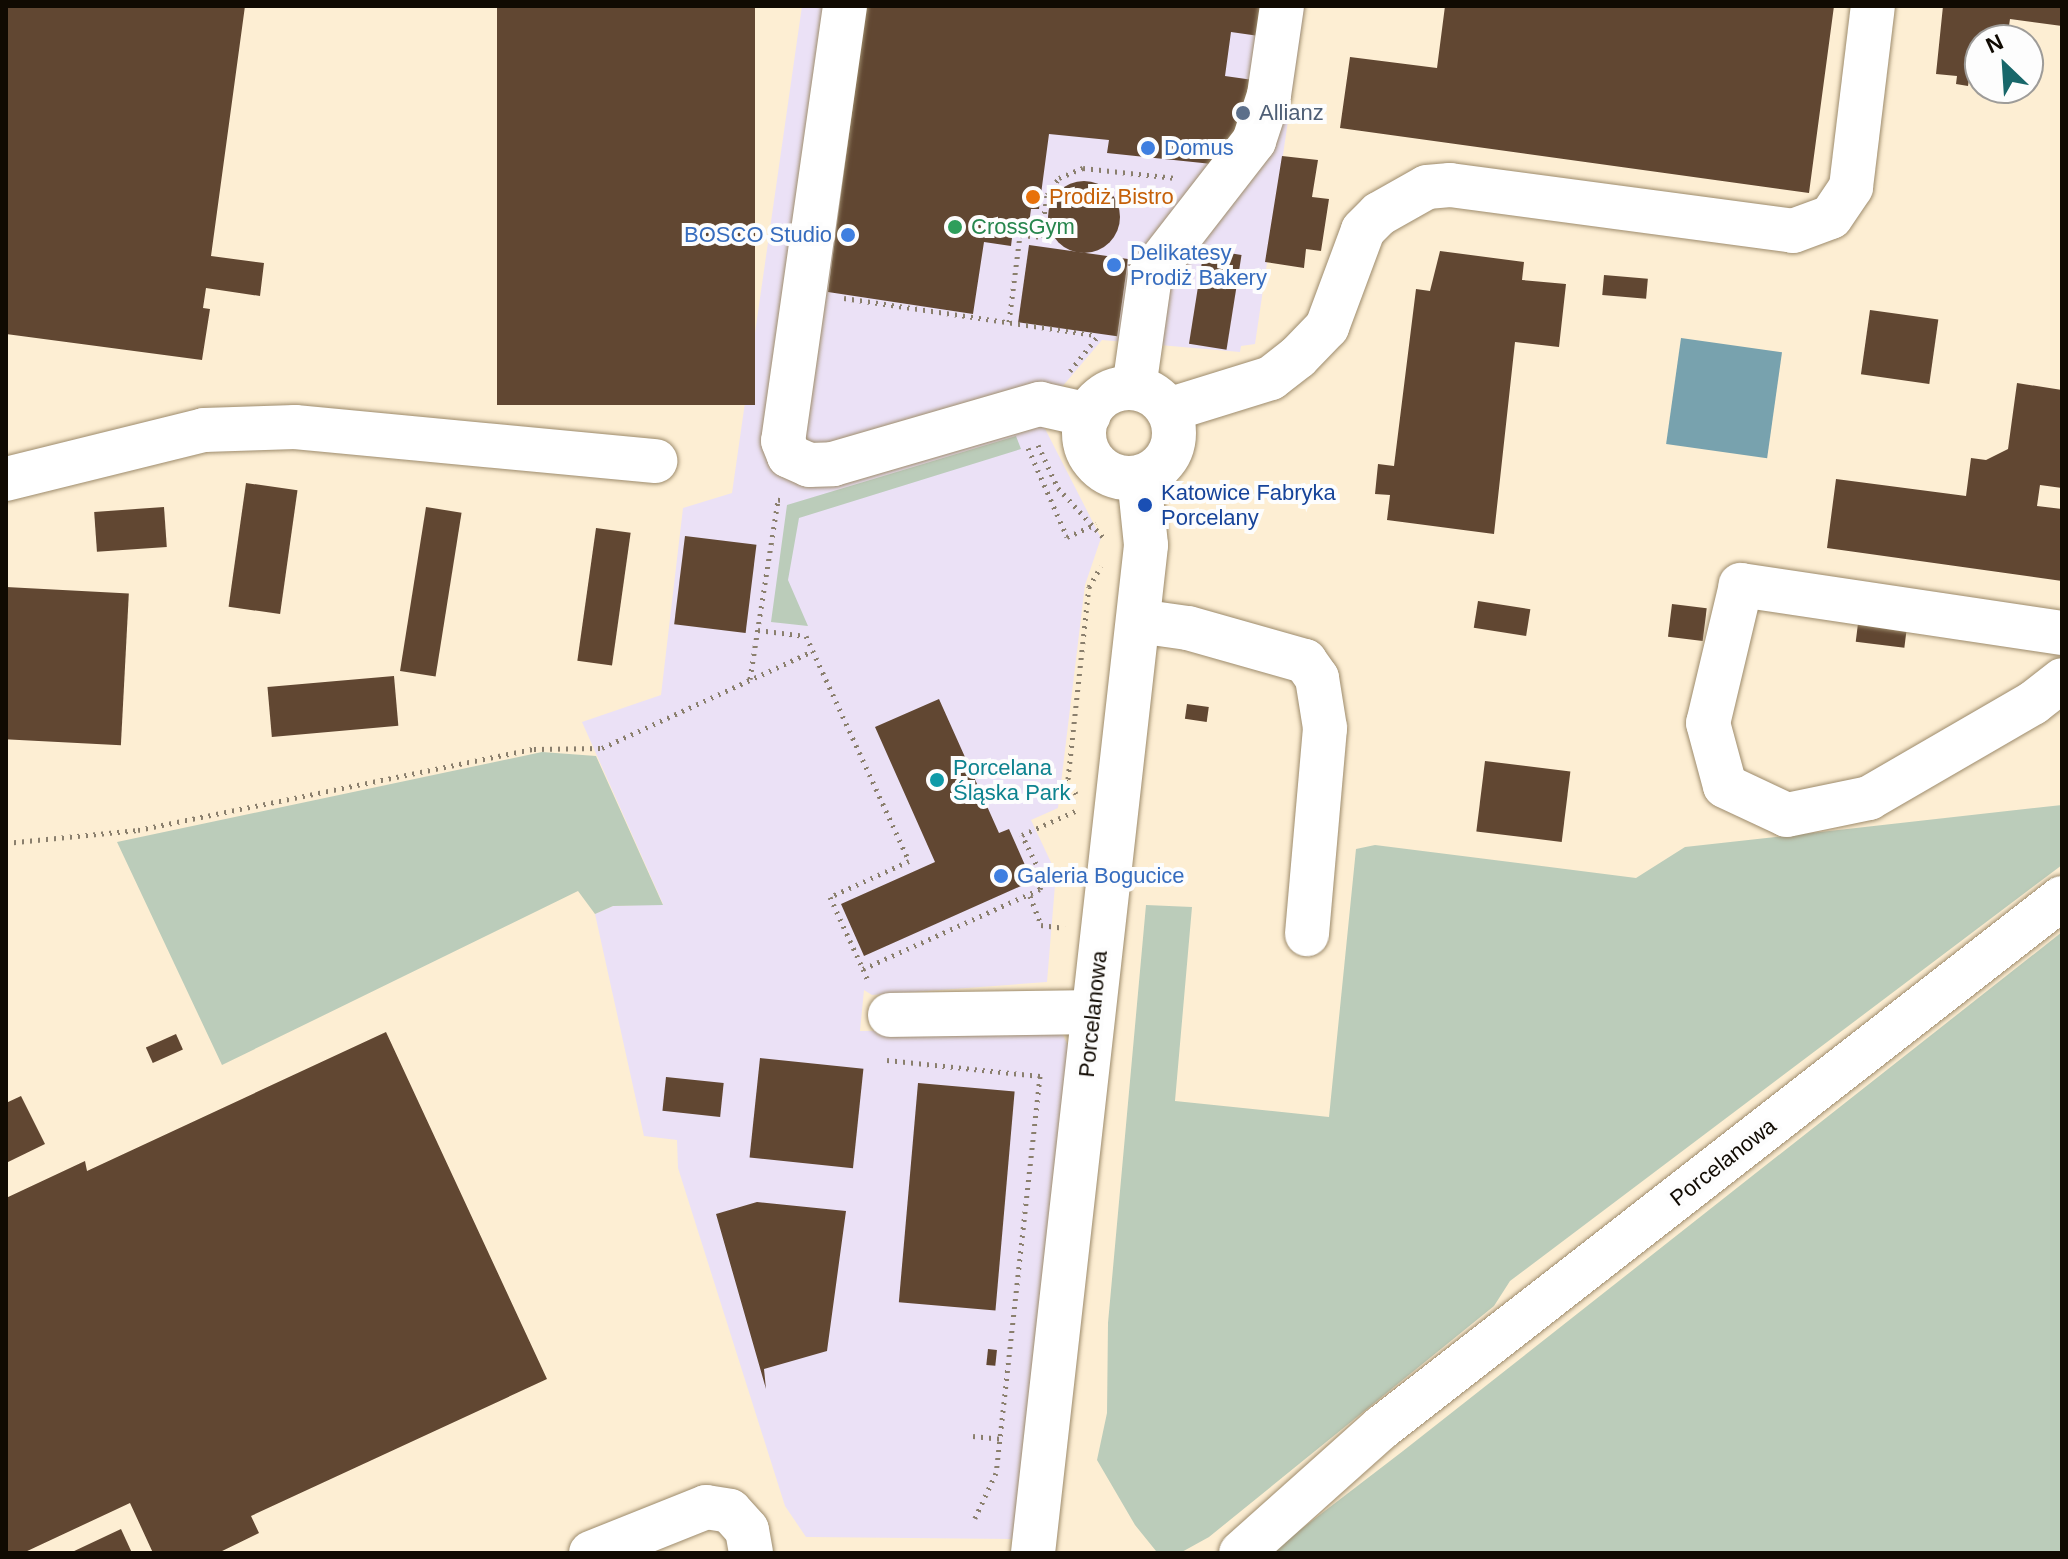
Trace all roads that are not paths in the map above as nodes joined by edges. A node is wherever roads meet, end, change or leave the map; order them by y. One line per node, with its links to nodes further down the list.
1 (845, 6): 5 (street)
2 (1282, 6): 4 (street)
3 (1873, 6): 4 (street)
4 (1147, 387): 5 (street); 7 (street)
5 (1089, 415): 7 (street)
6 (655, 461): 8 (street)
7 (1139, 477): 9 (street, Porcelanowa)
8 (6, 479)
9 (1138, 621): 13 (street); 15 (street, Porcelanowa)
10 (2062, 633): 11 (street)
11 (2062, 680)
12 (2062, 898): 19 (street, Porcelanowa)
13 (1307, 934)
14 (882, 1004): 15 (street)
15 (1093, 1012): 18 (street, Porcelanowa)
16 (591, 1553): 17 (street)
17 (751, 1553)
18 (1033, 1553)
19 (1241, 1553)

